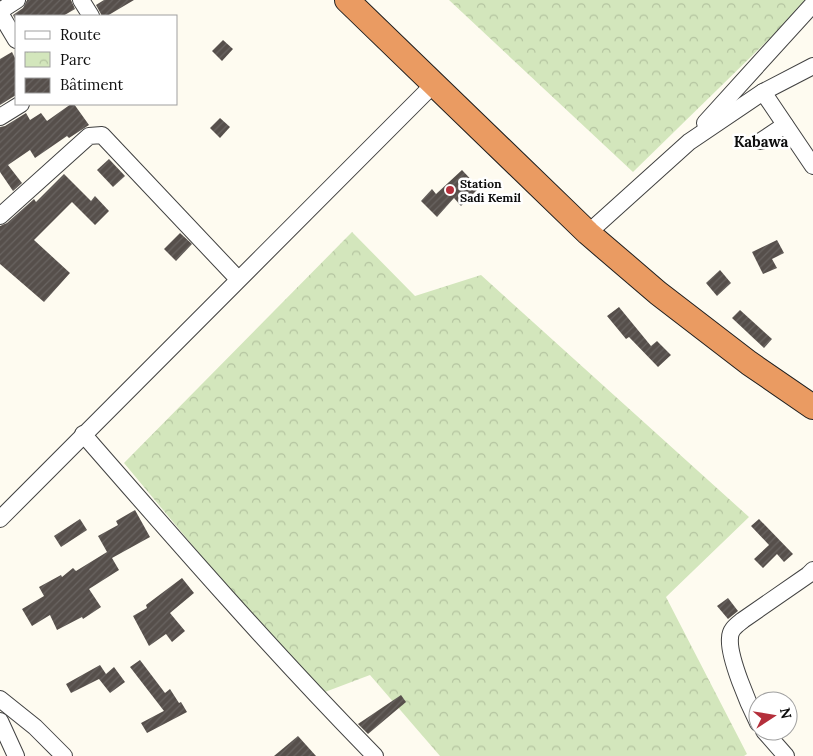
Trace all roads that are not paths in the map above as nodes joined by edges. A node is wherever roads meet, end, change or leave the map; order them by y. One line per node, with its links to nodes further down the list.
1 (17, 0): 5 (street)
2 (81, 0): 6 (street)
3 (347, 0): 9 (highway)
4 (813, 4): 15 (street)
5 (0, 12): 7 (street)
6 (90, 15)
7 (15, 38)
8 (813, 66): 10 (street)
9 (434, 84): 18 (highway); 19 (street)
10 (763, 92): 13 (street); 15 (street)
11 (19, 105): 12 (street)
12 (0, 117)
13 (785, 125): 14 (street); 16 (street)
14 (761, 141)
15 (689, 142): 18 (street)
16 (813, 166)
17 (0, 216): 19 (street)
18 (588, 234): 20 (highway)
19 (238, 279): 21 (street)
20 (813, 408)
21 (83, 434): 22 (street); 30 (street)
22 (0, 519)
23 (811, 575): 25 (street)
24 (0, 699): 29 (street)
25 (748, 699)
26 (0, 721): 28 (street)
27 (773, 741): 31 (street)
28 (16, 756)
29 (64, 756)
30 (375, 756)
31 (786, 756)

